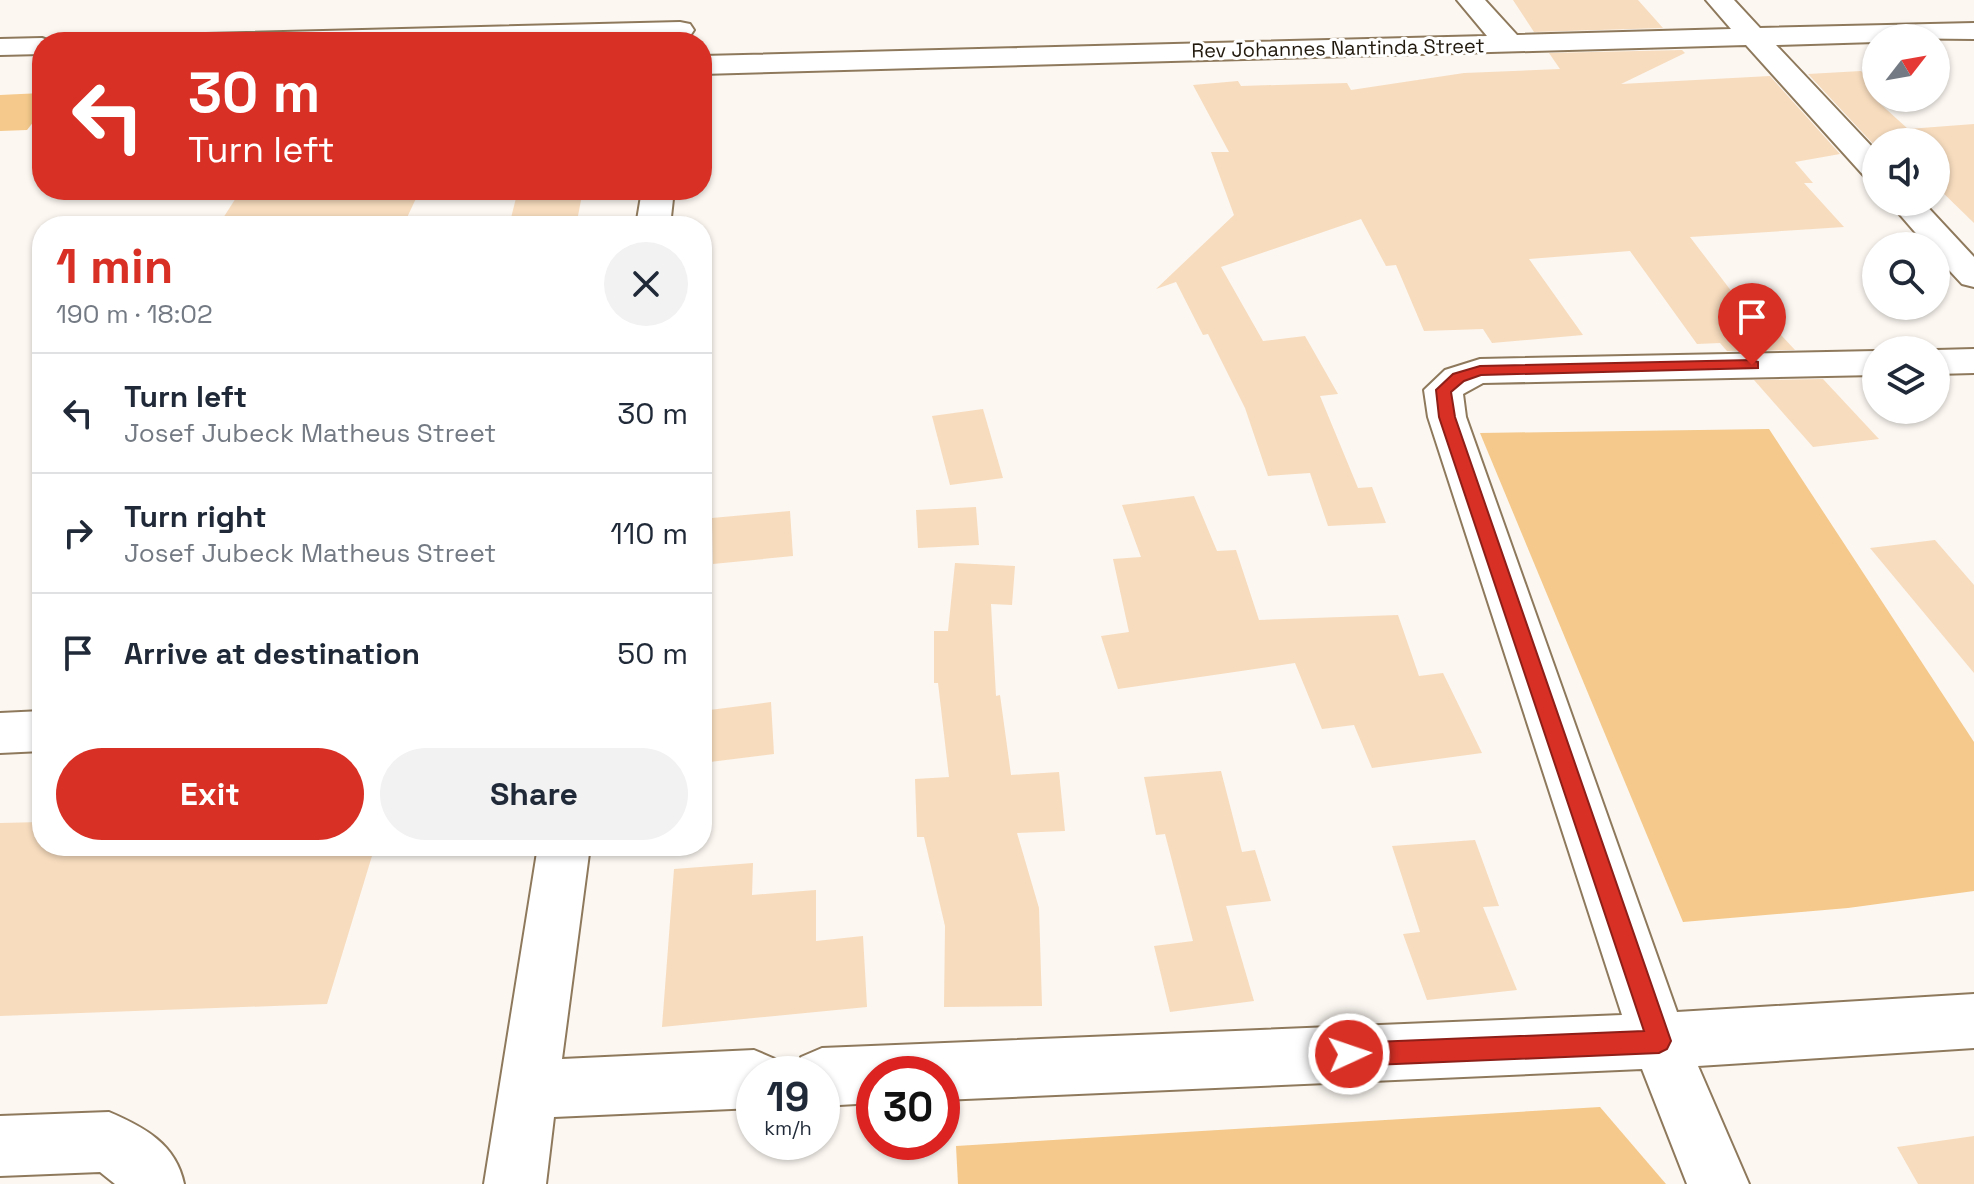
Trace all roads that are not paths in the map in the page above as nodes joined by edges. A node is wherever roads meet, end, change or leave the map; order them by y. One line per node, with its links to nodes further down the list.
1 (684, 0): 5 (street)
2 (1470, 0): 7 (street)
3 (1719, 0): 6 (street)
4 (1974, 31): 6 (street, Rev Johannes Nantinda Street)
5 (680, 32)
6 (1755, 38): 7 (street, Rev Johannes Nantinda Street); 11 (street)
7 (1510, 44): 10 (street, Rev Johannes Nantinda Street)
8 (32, 46): 9 (street)
9 (0, 47)
10 (712, 65)
11 (1862, 155)
12 (1918, 216): 13 (street)
13 (1974, 277)
14 (1974, 361): 15 (street)
15 (1950, 362)
16 (1862, 363): 21 (street)
17 (32, 731): 18 (street)
18 (0, 733)
19 (563, 856): 24 (street)
20 (1974, 1021): 21 (street)
21 (1659, 1041): 22 (street); 28 (street)
22 (960, 1071)
23 (736, 1080): 24 (street)
24 (528, 1089): 27 (street)
25 (0, 1146): 26 (street)
26 (153, 1184)
27 (515, 1184)
28 (1718, 1184)

